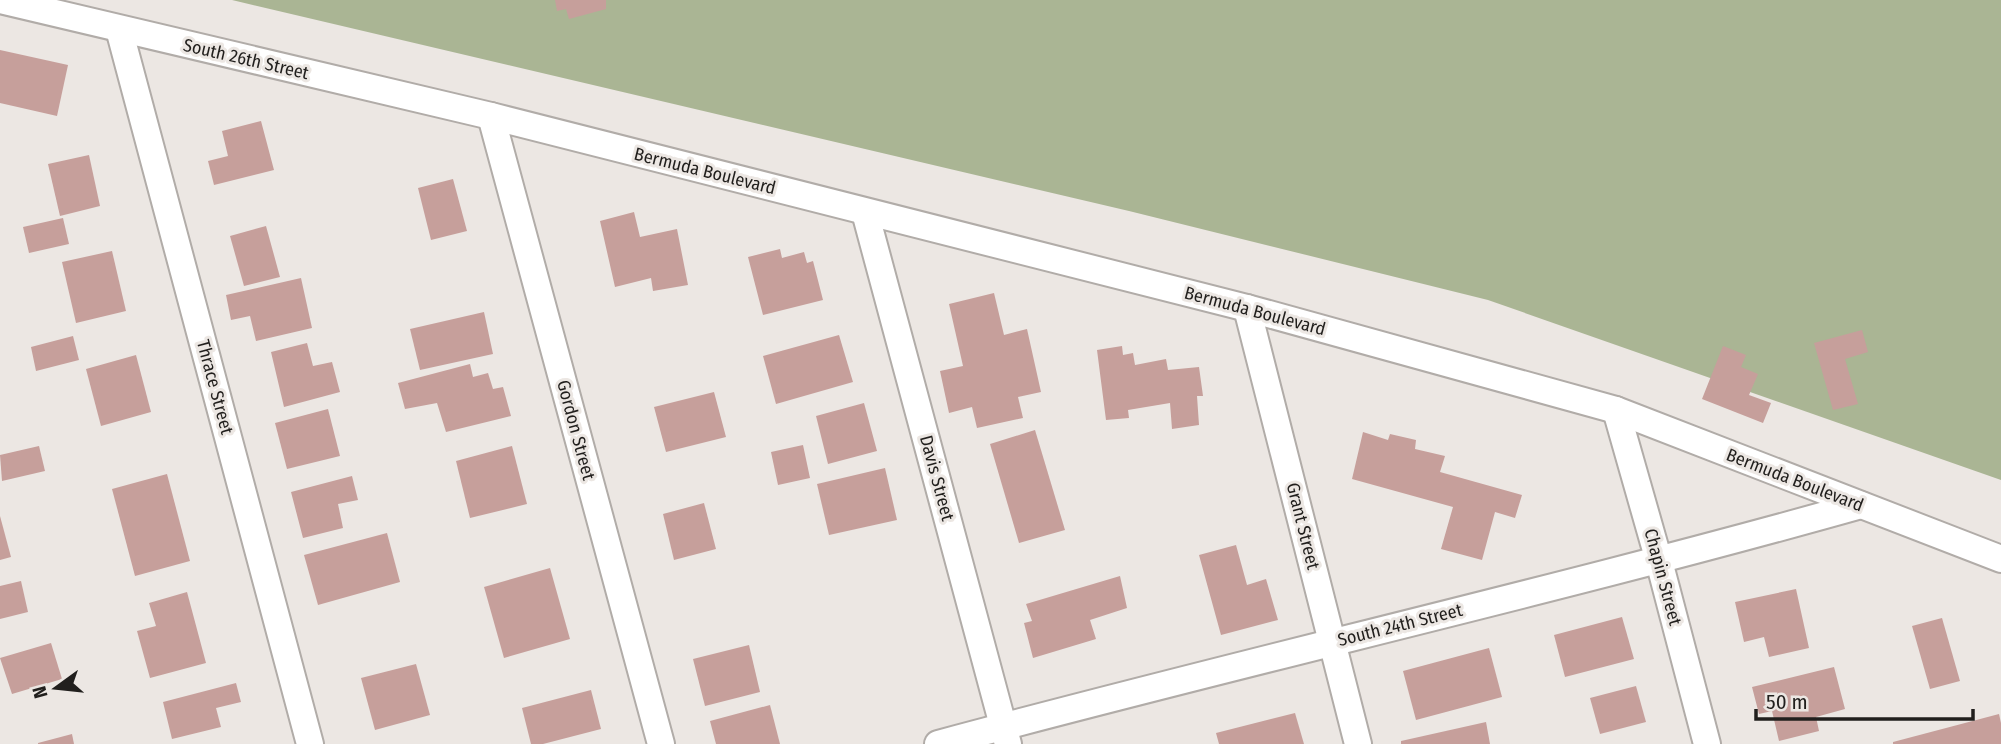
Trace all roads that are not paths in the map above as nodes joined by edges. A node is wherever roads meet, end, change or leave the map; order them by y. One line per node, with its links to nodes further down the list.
1 (0, 0): 2 (street, South 26th Street)
2 (119, 29): 3 (street, South 26th Street); 12 (street, Thrace Street)
3 (491, 116): 4 (street, Bermuda Boulevard); 13 (street, Gordon Street)
4 (865, 212): 5 (street, Bermuda Boulevard); 11 (street, Davis Street)
5 (1247, 308): 6 (street, Bermuda Boulevard); 10 (street, Grant Street)
6 (1616, 410): 7 (street, Bermuda Boulevard); 9 (street, Chapin Street)
7 (1861, 505): 8 (street, Bermuda Boulevard); 9 (street, South 24th Street)
8 (2001, 559)
9 (1659, 561): 10 (street, South 24th Street); 16 (street, Chapin Street)
10 (1332, 641): 11 (street, South 24th Street); 15 (street, Grant Street)
11 (1006, 735): 14 (street, South 24th Street)
12 (310, 744)
13 (661, 744)
14 (938, 744)
15 (1359, 744)
16 (1707, 744)

